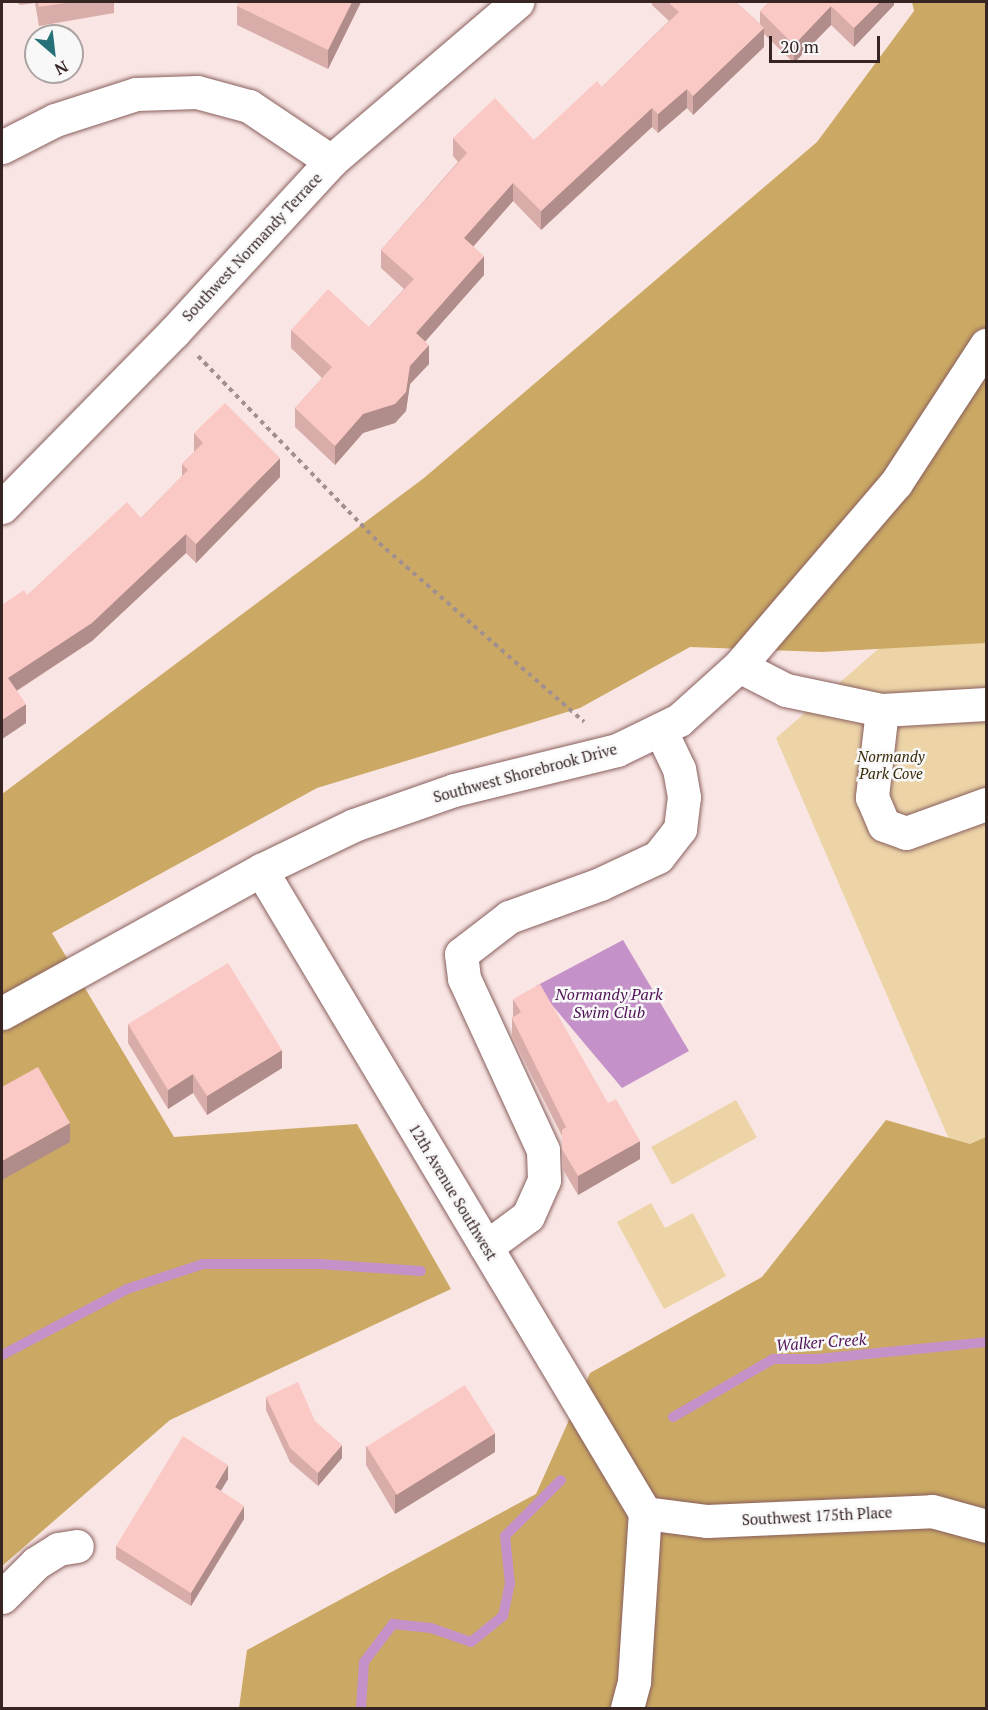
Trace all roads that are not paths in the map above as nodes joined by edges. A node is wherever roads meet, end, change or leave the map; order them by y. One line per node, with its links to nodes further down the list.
1 (517, 2): 3 (street, Southwest Normandy Terrace)
2 (2, 147): 3 (street)
3 (331, 161): 5 (street, Southwest Normandy Terrace)
4 (987, 345): 6 (street, Southwest Shorebrook Drive)
5 (2, 507)
6 (739, 666): 8 (street); 9 (street, Southwest Shorebrook Drive)
7 (987, 704): 8 (street)
8 (882, 710): 10 (street)
9 (660, 729): 11 (street, Southwest Shorebrook Drive); 13 (street)
10 (987, 804)
11 (261, 870): 12 (street, Southwest Shorebrook Drive); 13 (street, 12th Avenue Southwest)
12 (2, 1013)
13 (486, 1247): 14 (street, 12th Avenue Southwest)
14 (645, 1514): 15 (street, Southwest 175th Place); 18 (street)
15 (987, 1526)
16 (77, 1546): 17 (street)
17 (2, 1597)
18 (627, 1708)

